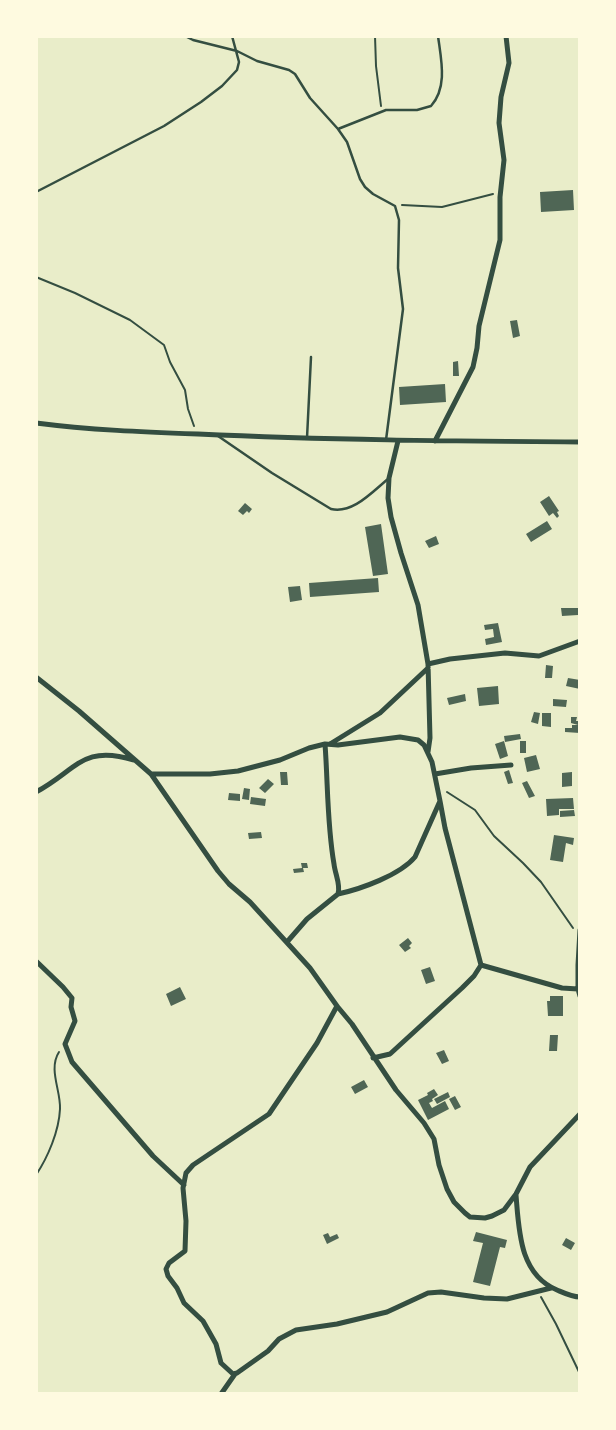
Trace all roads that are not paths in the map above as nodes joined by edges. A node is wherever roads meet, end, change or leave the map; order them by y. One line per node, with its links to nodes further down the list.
1 (185, 36): 5 (lane)
2 (232, 36): 5 (lane)
3 (438, 36): 6 (lane)
4 (506, 36): 14 (street)
5 (237, 51): 6 (lane); 7 (lane)
6 (338, 128): 12 (lane)
7 (36, 192)
8 (311, 357): 11 (lane)
9 (36, 423): 10 (street)
10 (217, 436): 11 (street); 16 (lane)
11 (306, 439): 12 (street)
12 (386, 440): 13 (street)
13 (398, 441): 14 (street); 16 (street)
14 (435, 441): 15 (street)
15 (580, 442)
16 (389, 478): 18 (street)
17 (580, 641): 18 (street)
18 (428, 666): 20 (street); 21 (street)
19 (36, 677): 22 (street)
20 (327, 744): 21 (street); 24 (street); 28 (street)
21 (428, 752): 25 (street)
22 (136, 761): 24 (street); 26 (street)
23 (511, 765): 25 (street)
24 (152, 774): 30 (street)
25 (435, 774): 27 (street)
26 (36, 792)
27 (440, 801): 28 (street); 32 (street)
28 (338, 894): 30 (street)
29 (579, 933): 33 (street)
30 (287, 942): 35 (street)
31 (36, 961): 38 (street)
32 (481, 965): 33 (street); 36 (street)
33 (578, 989): 34 (street)
34 (580, 996)
35 (337, 1006): 36 (street); 38 (street)
36 (373, 1058): 39 (street)
37 (580, 1114): 39 (street)
38 (184, 1185): 42 (street)
39 (516, 1194): 40 (street)
40 (551, 1288): 41 (street); 42 (street)
41 (580, 1298)
42 (235, 1374): 43 (street)
43 (222, 1394)

